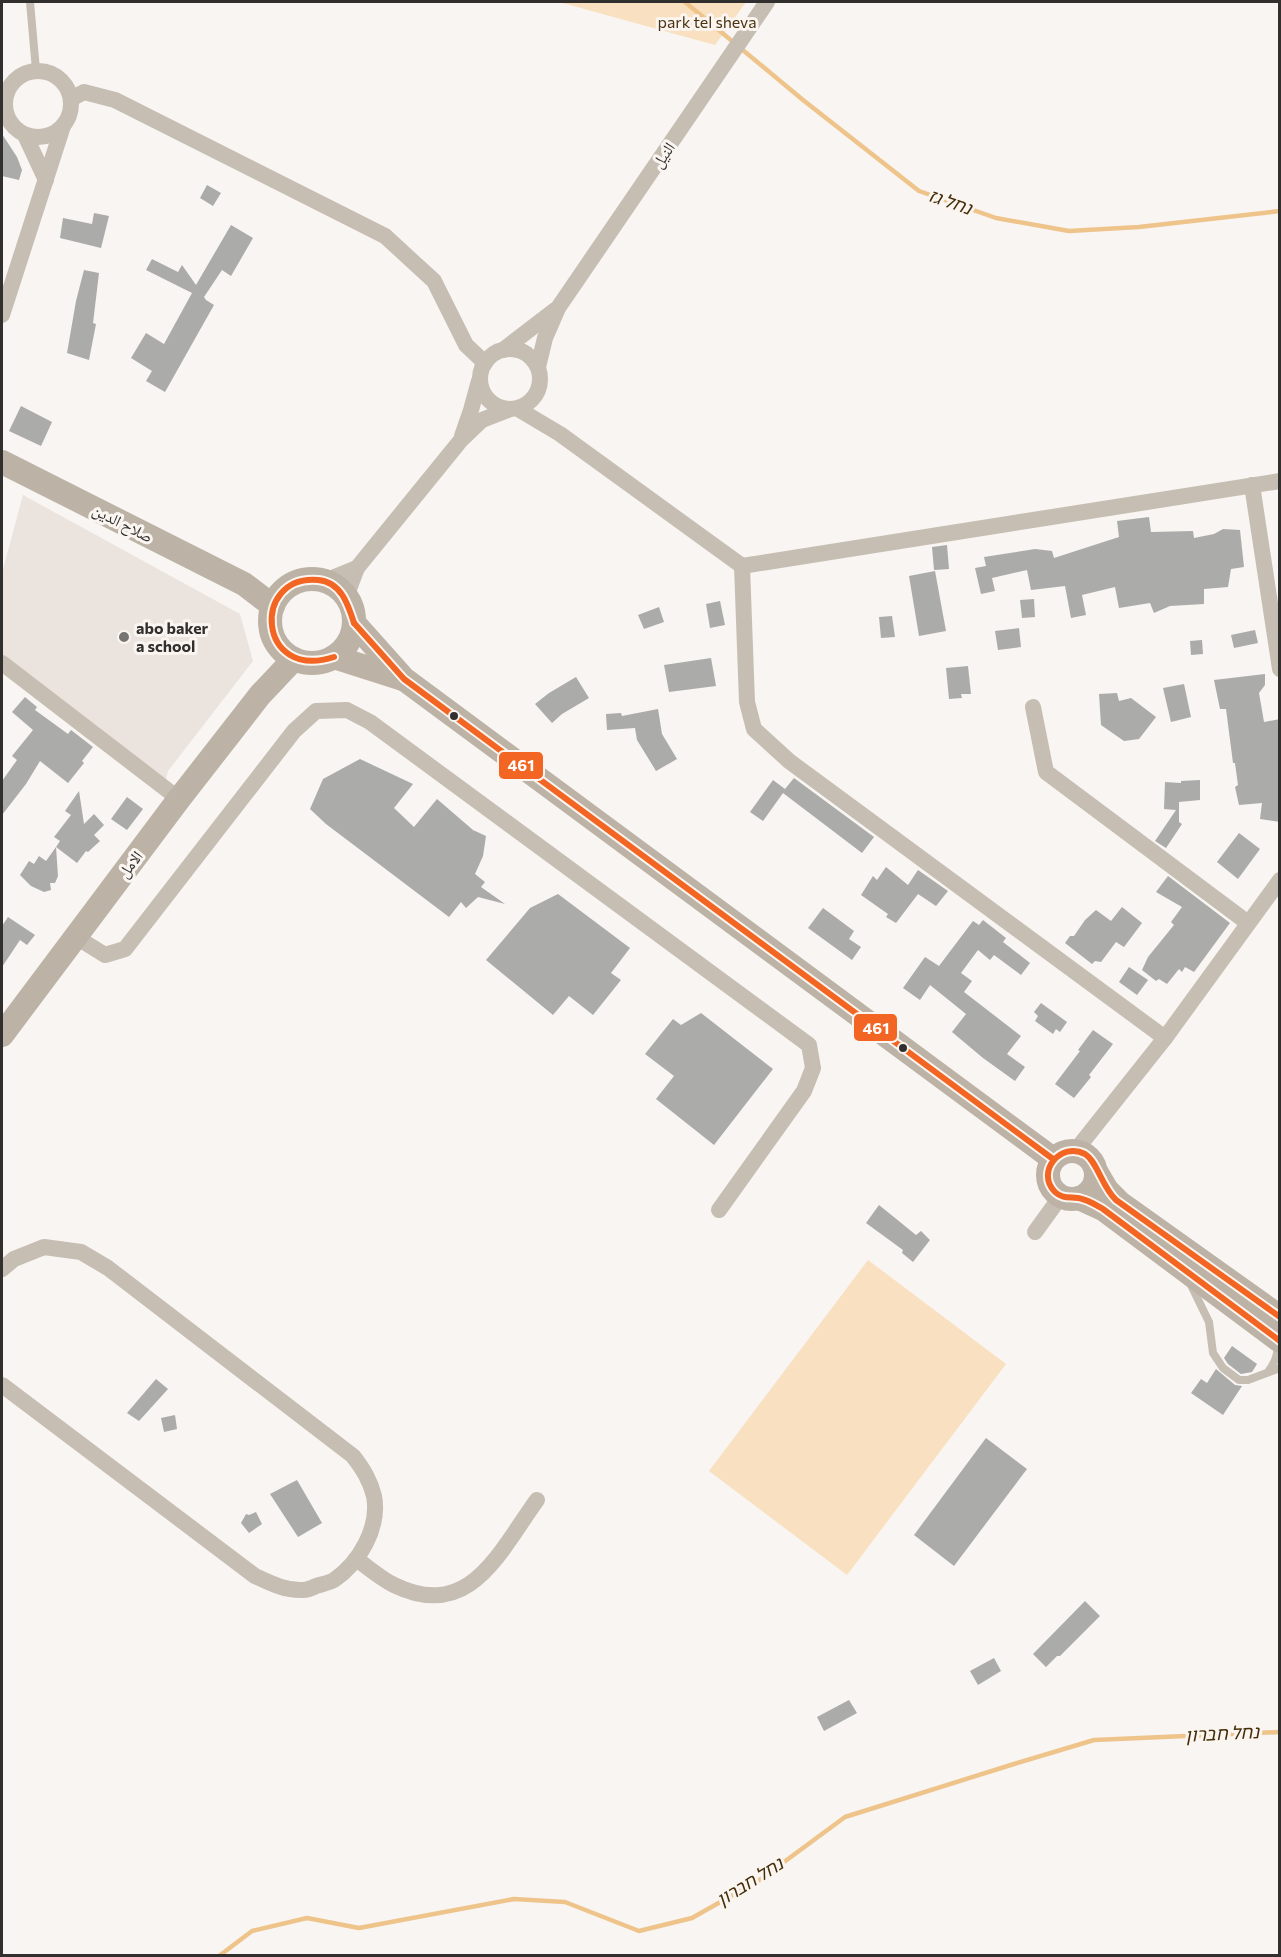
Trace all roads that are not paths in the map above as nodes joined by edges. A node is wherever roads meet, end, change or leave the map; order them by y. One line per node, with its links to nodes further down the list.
1 (30, 2): 3 (lane)
2 (767, 2): 10 (street, النيل)
3 (36, 70): 4 (street); 5 (street)
4 (3, 97): 6 (street)
5 (71, 99): 7 (street); 14 (street)
6 (6, 120): 8 (street)
7 (63, 126): 8 (street); 9 (street)
8 (25, 135): 9 (street)
9 (46, 180): 11 (street)
10 (558, 308): 12 (street); 13 (street)
11 (2, 315)
12 (504, 350): 13 (street); 14 (street)
13 (538, 367): 15 (street)
14 (482, 370): 16 (street); 18 (street)
15 (540, 388): 16 (street); 17 (street)
16 (513, 409): 17 (street); 18 (street)
17 (560, 434): 22 (street)
18 (461, 440): 23 (street)
19 (2, 462): 25 (main road, صلاح الدين)
20 (1280, 481): 21 (street)
21 (1252, 485): 22 (street); 34 (street)
22 (742, 566): 43 (street)
23 (357, 568): 24 (street); 27 (street)
24 (325, 581): 26 (main road); 27 (main road)
25 (244, 584): 26 (main road, صلاح الدين); 28 (main road, صلاح الدين)
26 (288, 587): 28 (main road)
27 (346, 597): 29 (main road)
28 (273, 606): 30 (main road)
29 (354, 623): 31 (main road); 35 (main road)
30 (276, 642): 32 (main road); 36 (main road, الامل)
31 (334, 657): 32 (main road); 35 (main road)
32 (294, 659): 36 (main road, الامل)
33 (2, 663): 38 (street)
34 (1280, 669)
35 (404, 679): 45 (main road)
36 (261, 694): 38 (main road, الامل)
37 (1033, 707): 40 (street)
38 (179, 799): 41 (main road, الامل)
39 (1280, 880): 40 (street)
40 (1248, 923): 43 (street)
41 (75, 937): 42 (main road, الامل); 48 (street)
42 (5, 1023)
43 (1164, 1038): 44 (street)
44 (1076, 1150): 45 (main road); 46 (main road)
45 (1053, 1159): 47 (main road)
46 (1096, 1173): 47 (main road); 52 (main road)
47 (1070, 1197): 49 (street); 50 (main road)
48 (719, 1210)
49 (1035, 1232)
50 (1173, 1262): 52 (main road); 54 (lane)
51 (2, 1269): 57 (street)
52 (1279, 1333): 54 (lane)
53 (1280, 1368): 54 (lane)
54 (1268, 1372)
55 (2, 1384): 57 (street)
56 (537, 1500): 57 (street)
57 (356, 1559)

